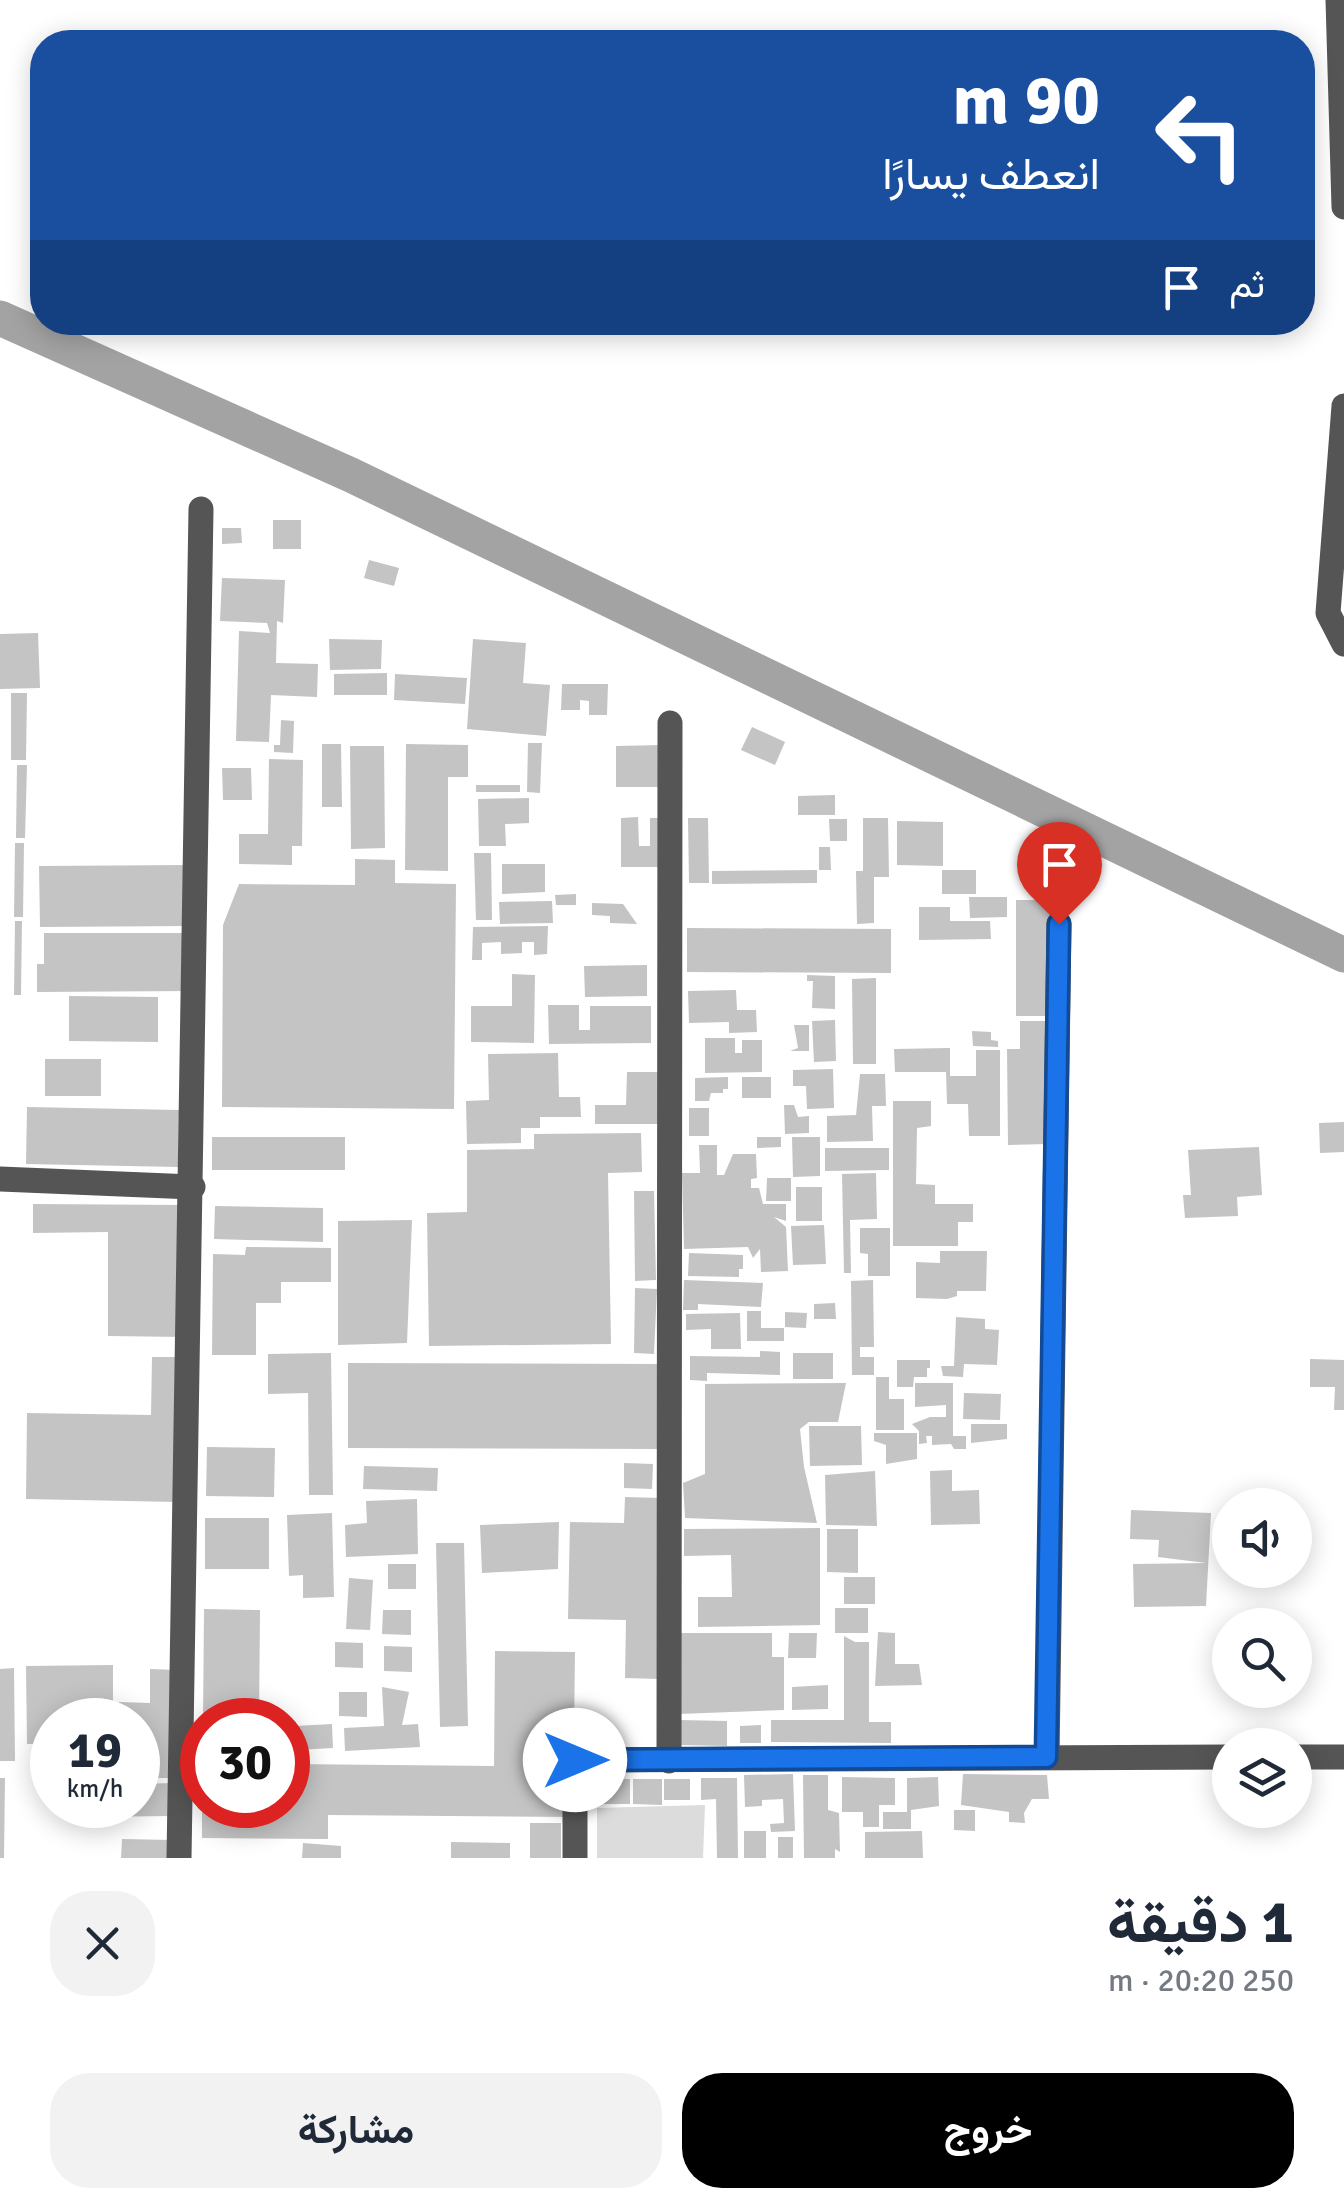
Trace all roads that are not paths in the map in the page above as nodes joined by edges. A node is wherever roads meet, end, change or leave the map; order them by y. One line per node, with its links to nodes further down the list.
1 (1338, 0): 2 (street)
2 (1344, 208)
3 (1344, 406): 5 (street)
4 (201, 509): 9 (street)
5 (1344, 644)
6 (670, 723): 14 (street)
7 (1059, 924): 10 (street)
8 (0, 1180): 9 (street)
9 (193, 1187): 15 (street)
10 (1046, 1757): 11 (street); 14 (street)
11 (1212, 1757)
12 (1312, 1757): 13 (street)
13 (1344, 1757)
14 (670, 1761): 16 (street)
15 (179, 1858)
16 (575, 1858)

